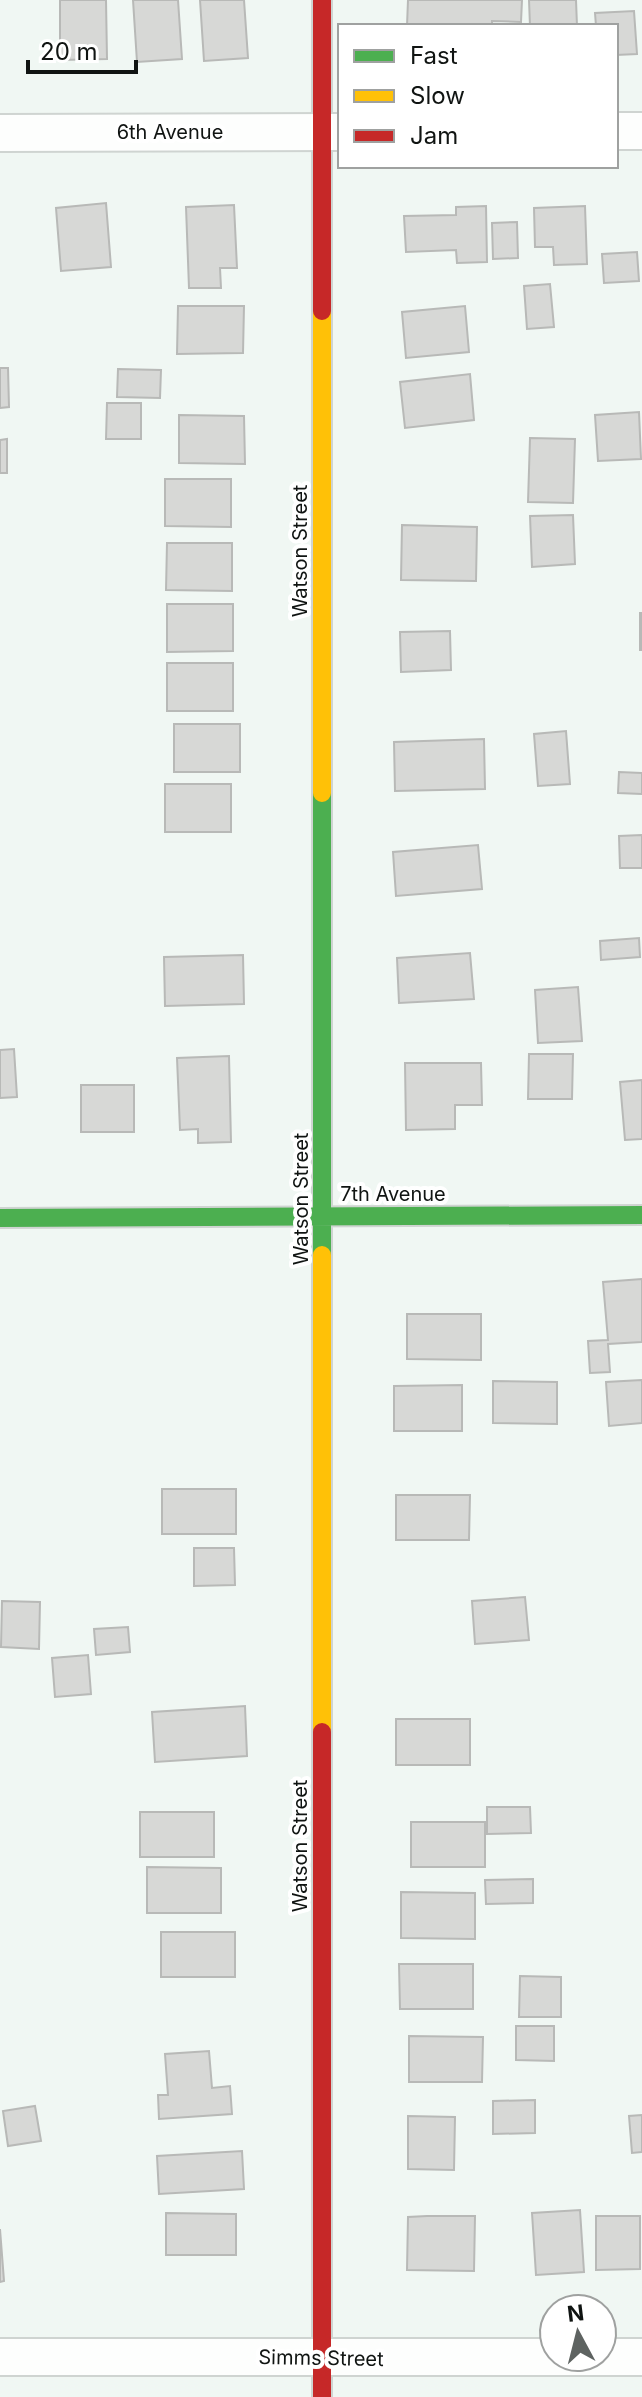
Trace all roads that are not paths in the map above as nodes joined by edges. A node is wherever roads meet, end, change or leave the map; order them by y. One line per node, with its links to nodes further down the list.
1 (322, 0): 4 (street, Watson Street)
2 (618, 131): 3 (street)
3 (642, 131)
4 (331, 132): 5 (street, 6th Avenue); 7 (street, Watson Street)
5 (0, 133)
6 (642, 1215): 7 (street, 7th Avenue)
7 (323, 1216): 8 (street, 7th Avenue); 11 (street, Watson Street)
8 (0, 1218)
9 (0, 2357): 11 (street, Simms Street)
10 (642, 2357): 11 (street, Simms Street)
11 (321, 2359): 12 (street, Watson Street)
12 (322, 2397)

